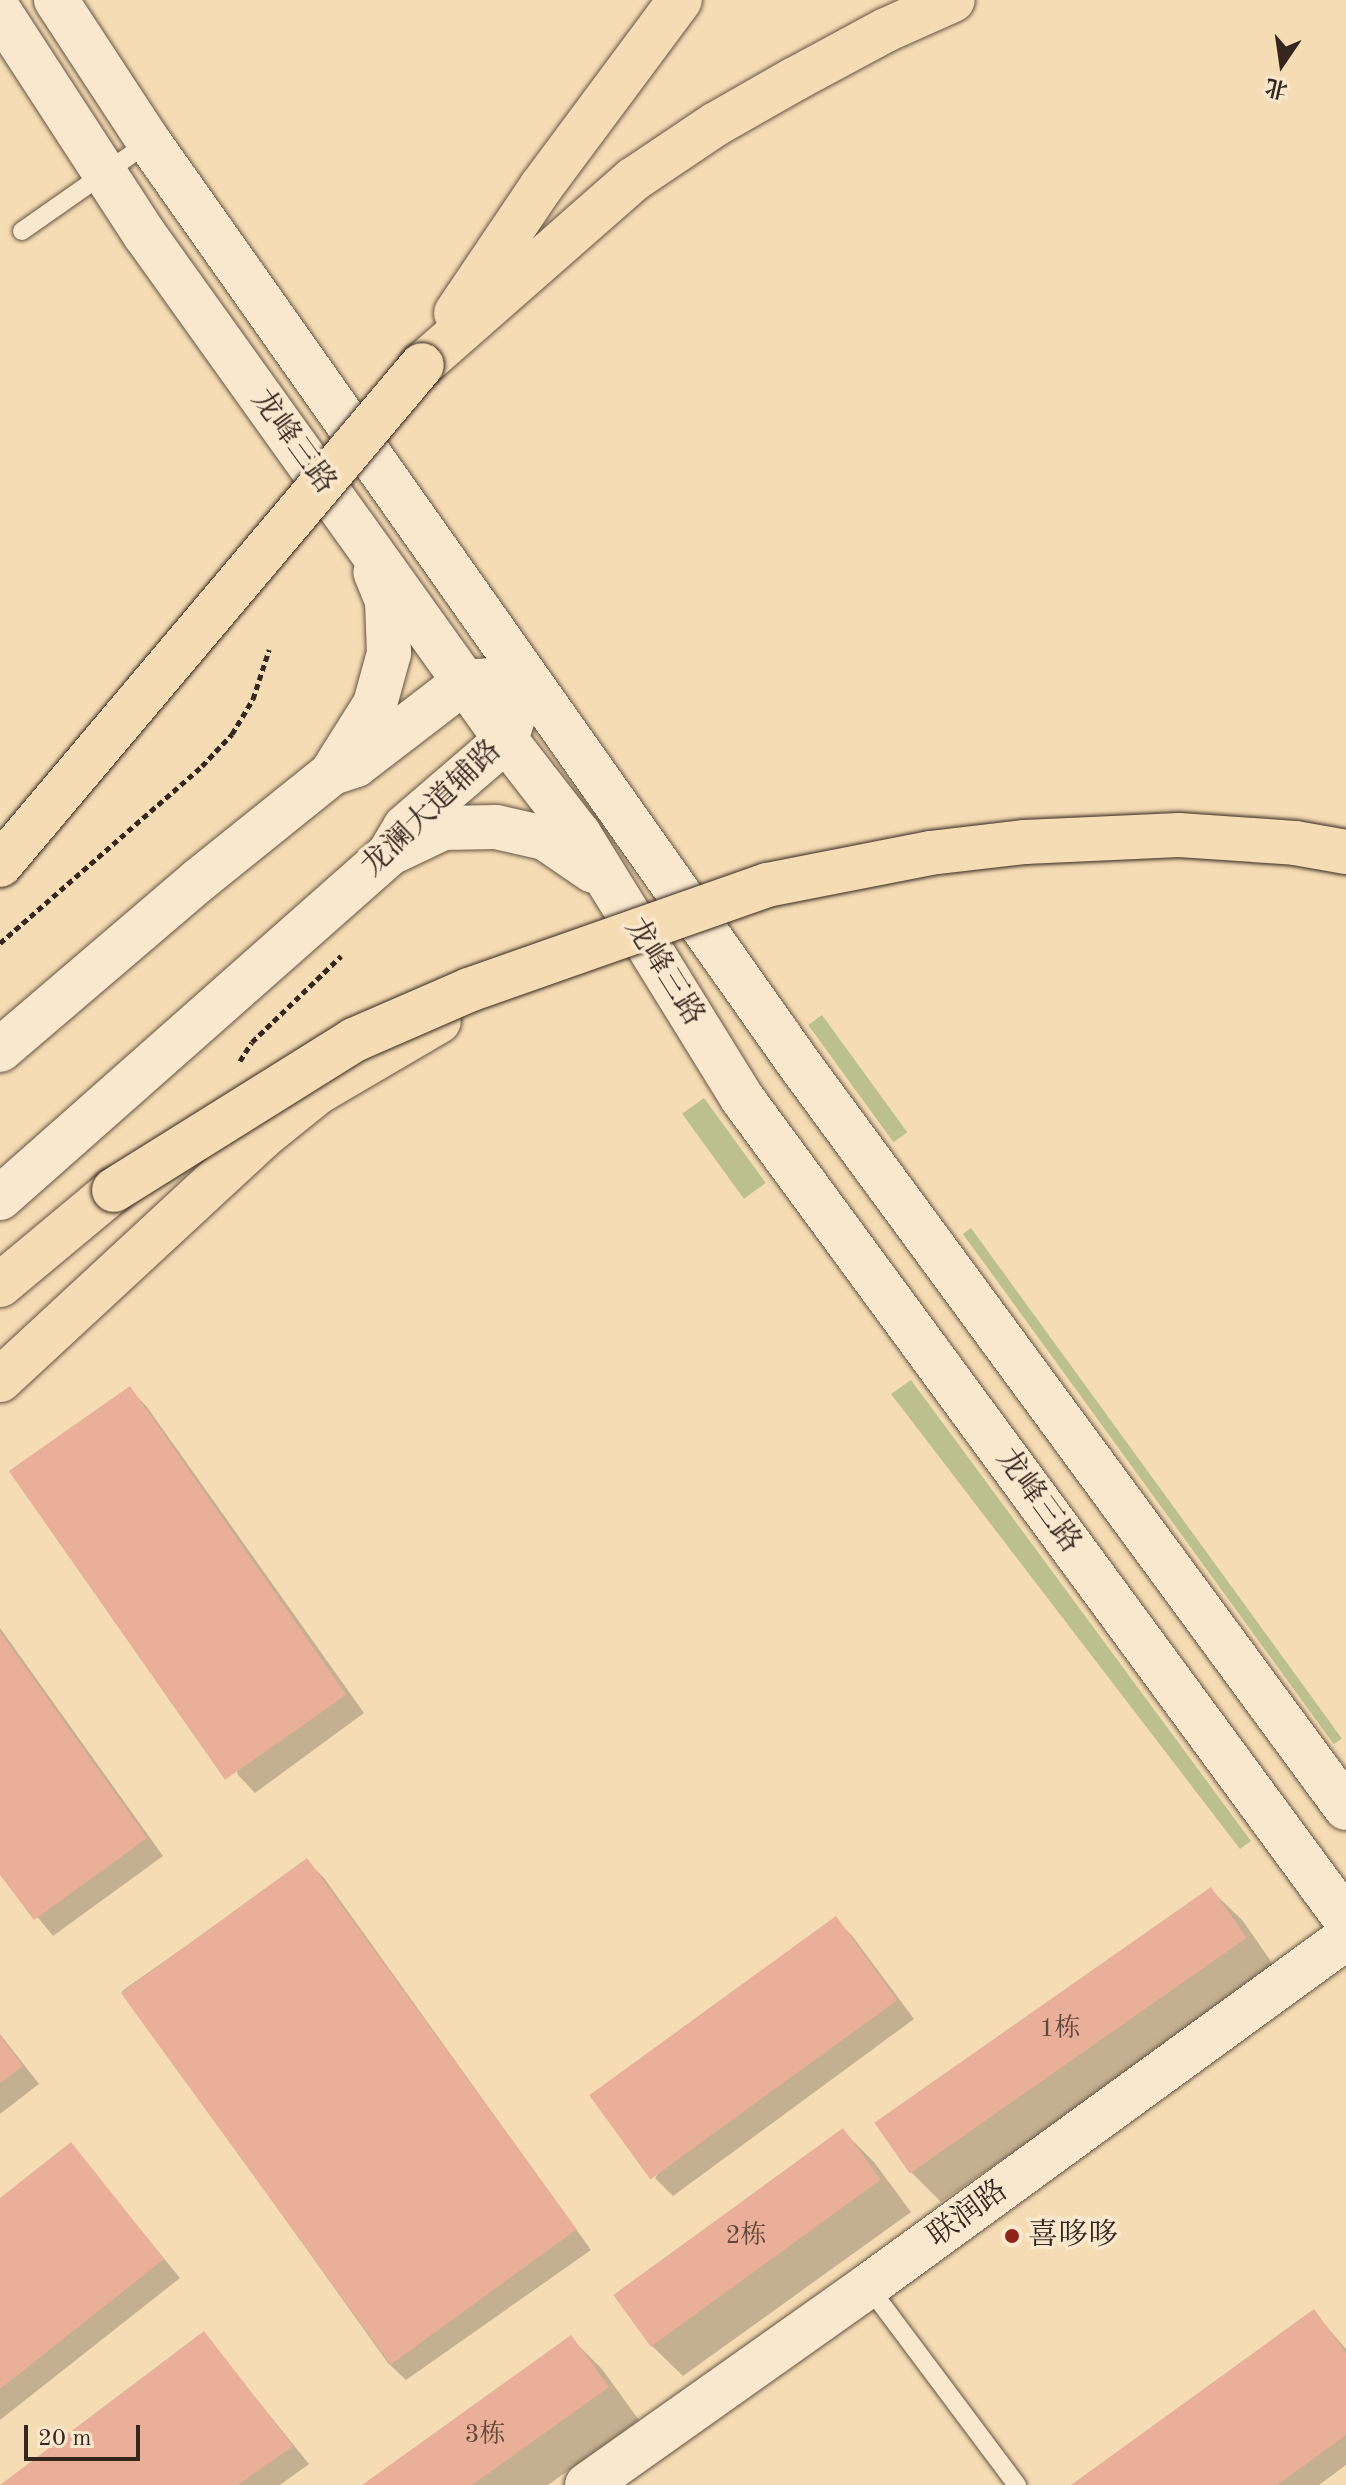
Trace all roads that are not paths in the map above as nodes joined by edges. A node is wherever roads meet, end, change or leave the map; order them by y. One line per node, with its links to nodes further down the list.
1 (56, 0): 5 (main road, 龙峰三路)
2 (680, 0): 8 (highway)
3 (953, 0): 8 (highway)
4 (0, 12): 6 (main road, 龙峰三路)
5 (149, 142): 6 (lane); 10 (main road, 龙峰三路)
6 (104, 171): 7 (lane); 9 (main road, 龙峰三路)
7 (22, 231)
8 (422, 365): 16 (highway, bridge)
9 (358, 533): 11 (main road, 龙峰三路); 13 (main road)
10 (525, 677): 11 (main road); 12 (main road, 龙澜大道辅路); 23 (main road, 龙峰三路)
11 (464, 682): 12 (main road, 龙峰三路); 13 (main road)
12 (506, 740): 15 (main road, 龙澜大道辅路); 17 (main road, 龙峰三路)
13 (332, 773): 19 (main road)
14 (1346, 852): 18 (highway, bridge)
15 (389, 854): 17 (main road); 20 (main road, 龙澜大道辅路)
16 (0, 865)
17 (606, 879): 24 (main road, 龙峰三路)
18 (603, 942): 21 (highway, bridge); 22 (highway, bridge)
19 (0, 1050)
20 (0, 1198)
21 (0, 1285)
22 (0, 1380)
23 (1346, 1808)
24 (1346, 1920)
25 (1346, 1938): 26 (main road, 联润路)
26 (868, 2286): 27 (main road, 联润路); 28 (lane)
27 (607, 2475)
28 (1017, 2485)

